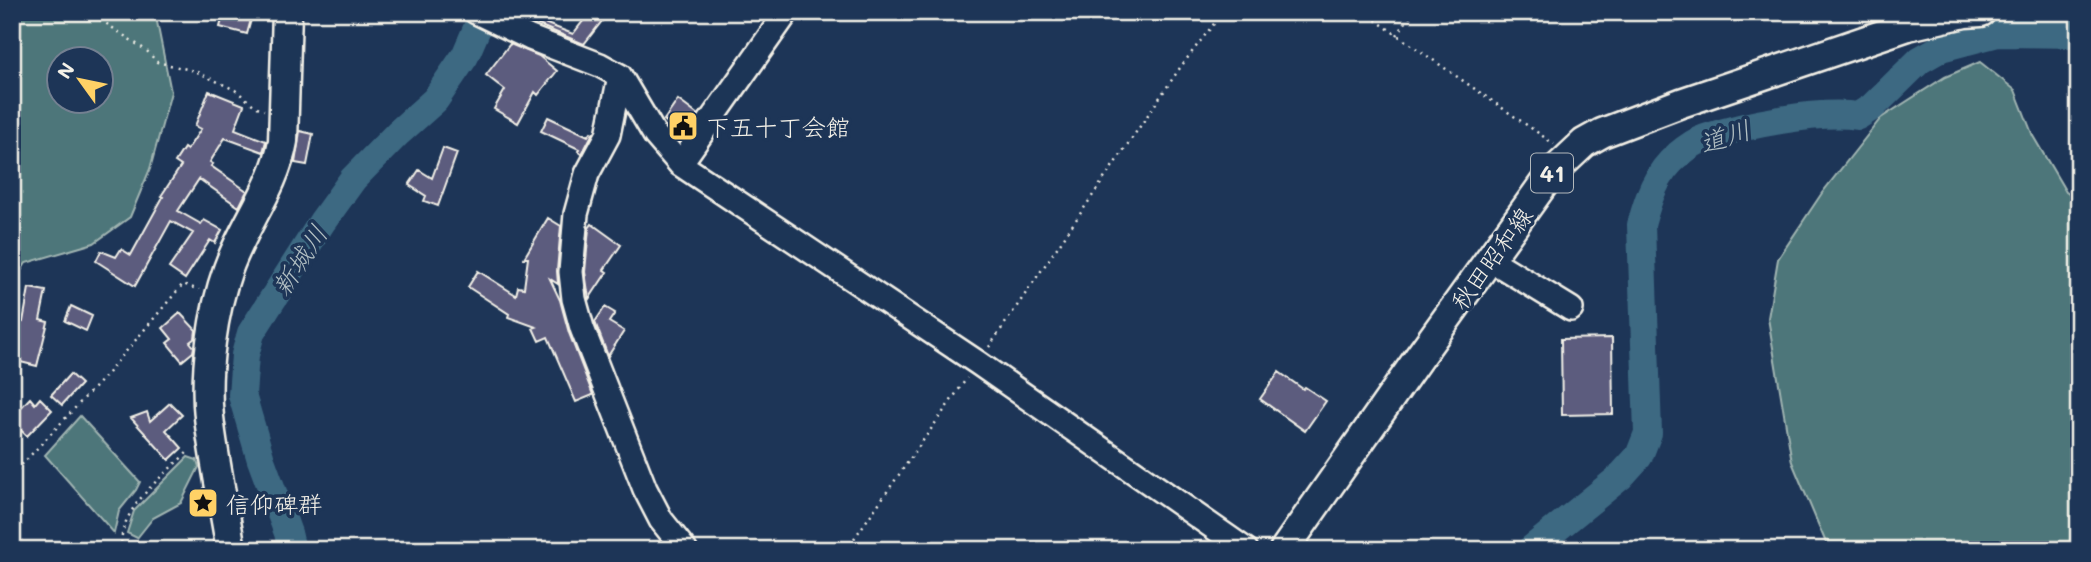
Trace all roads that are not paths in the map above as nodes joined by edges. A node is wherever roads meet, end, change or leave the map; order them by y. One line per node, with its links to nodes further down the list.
1 (287, 12): 9 (main road)
2 (476, 12): 5 (street)
3 (788, 12): 6 (street)
4 (1981, 12): 7 (main road, 秋田昭和線 / 41)
5 (620, 76): 6 (street); 10 (street)
6 (680, 164): 11 (street)
7 (1491, 260): 8 (street); 12 (main road, 秋田昭和線 / 41)
8 (1571, 309)
9 (231, 550)
10 (685, 550)
11 (1246, 550)
12 (1284, 550)

